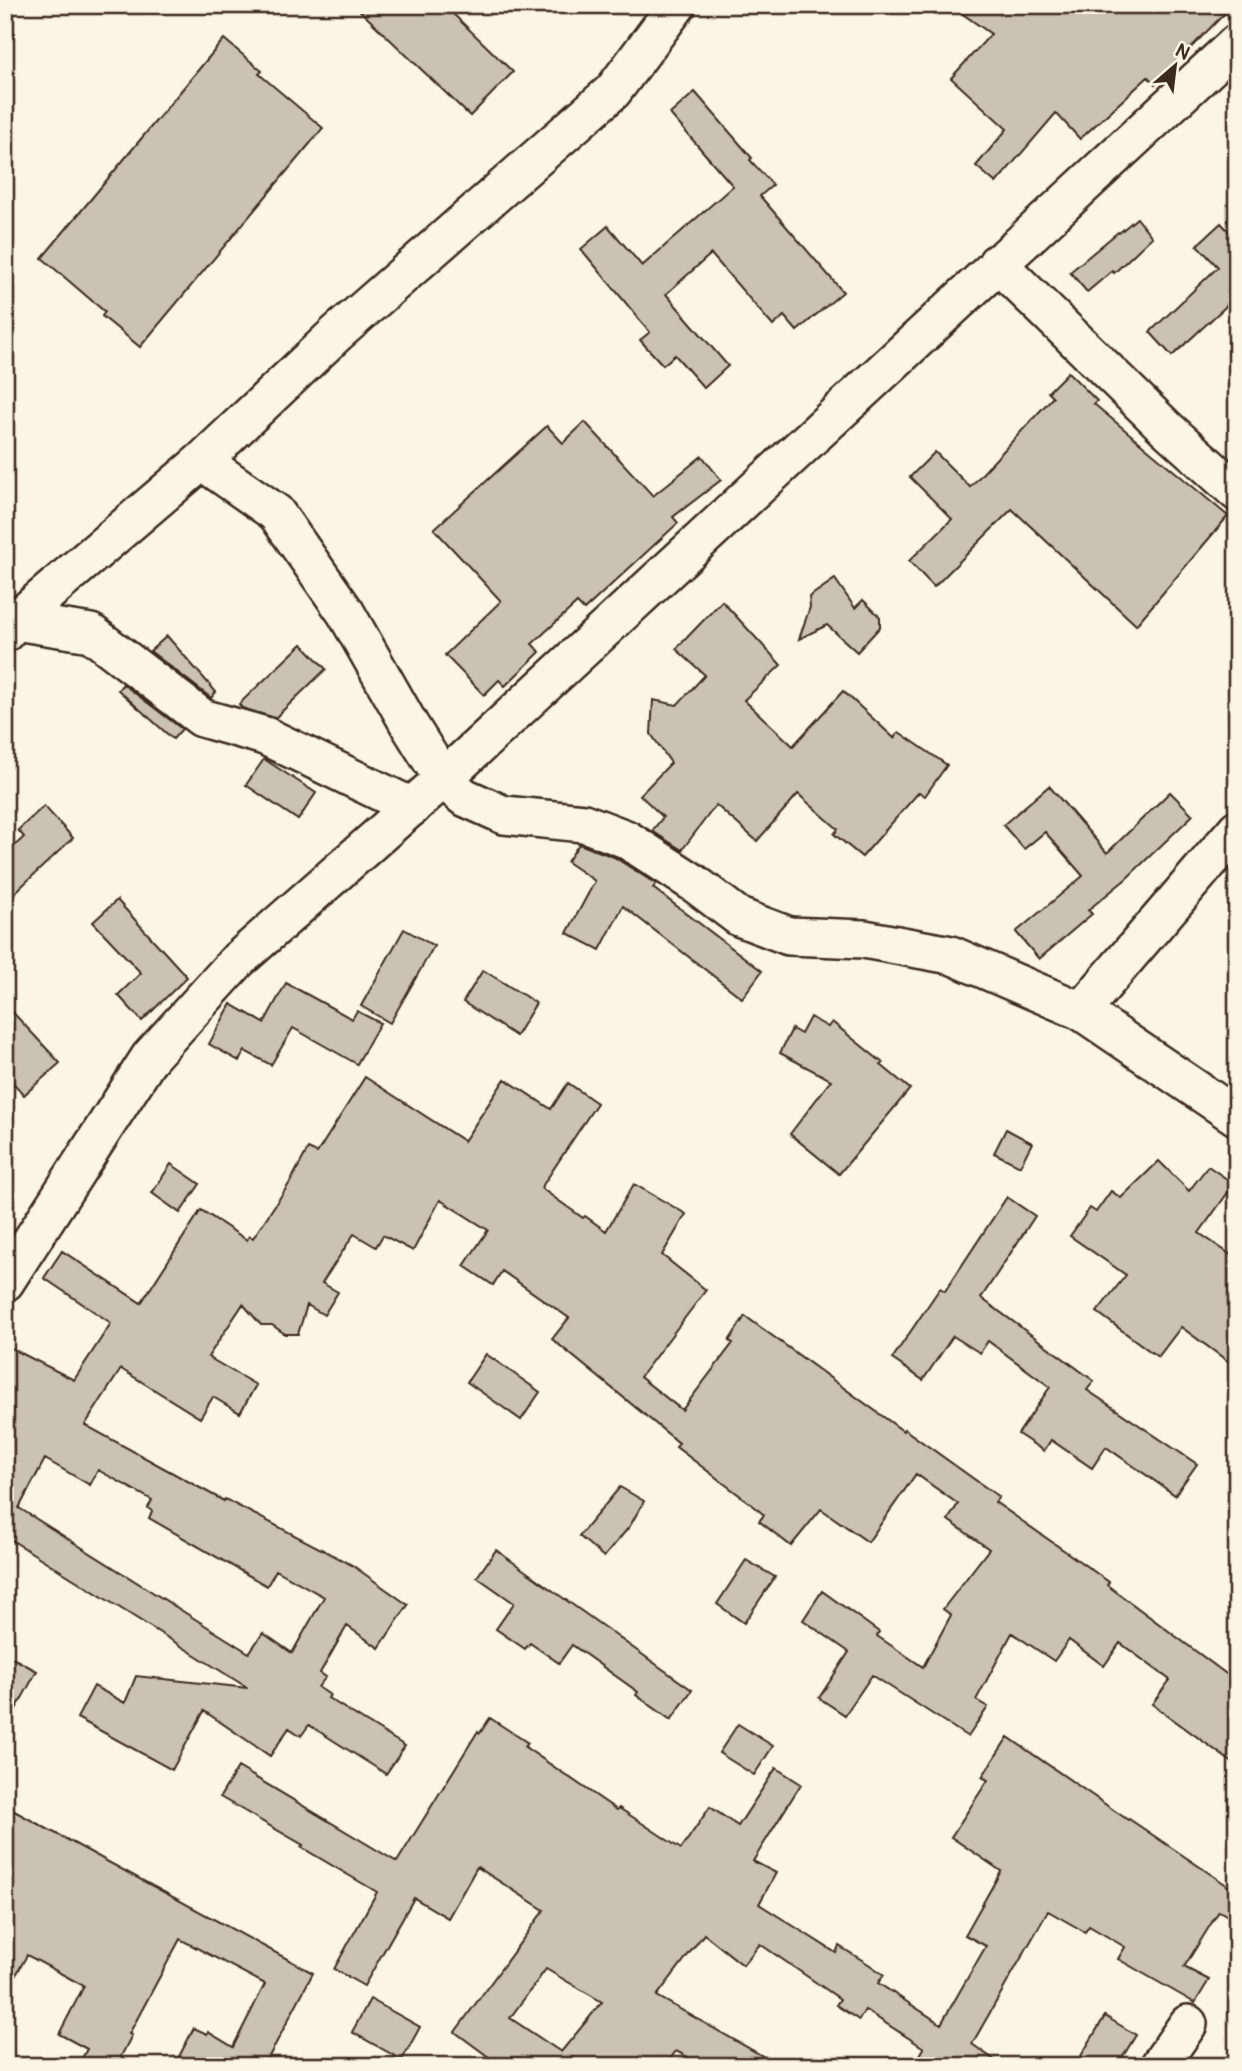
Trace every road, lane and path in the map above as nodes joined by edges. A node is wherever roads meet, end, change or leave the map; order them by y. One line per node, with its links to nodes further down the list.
1 (677, 5): 4 (street)
2 (1237, 43): 3 (street)
3 (997, 263): 5 (street); 7 (street)
4 (202, 461): 6 (street); 7 (street)
5 (1237, 492)
6 (9, 623): 8 (street)
7 (443, 779): 8 (street); 10 (street)
8 (412, 807): 12 (street)
9 (1237, 829): 10 (street)
10 (1081, 1011): 11 (street)
11 (1237, 1117)
12 (5, 1282)
13 (1188, 2024): 14 (street)
14 (1158, 2066)

